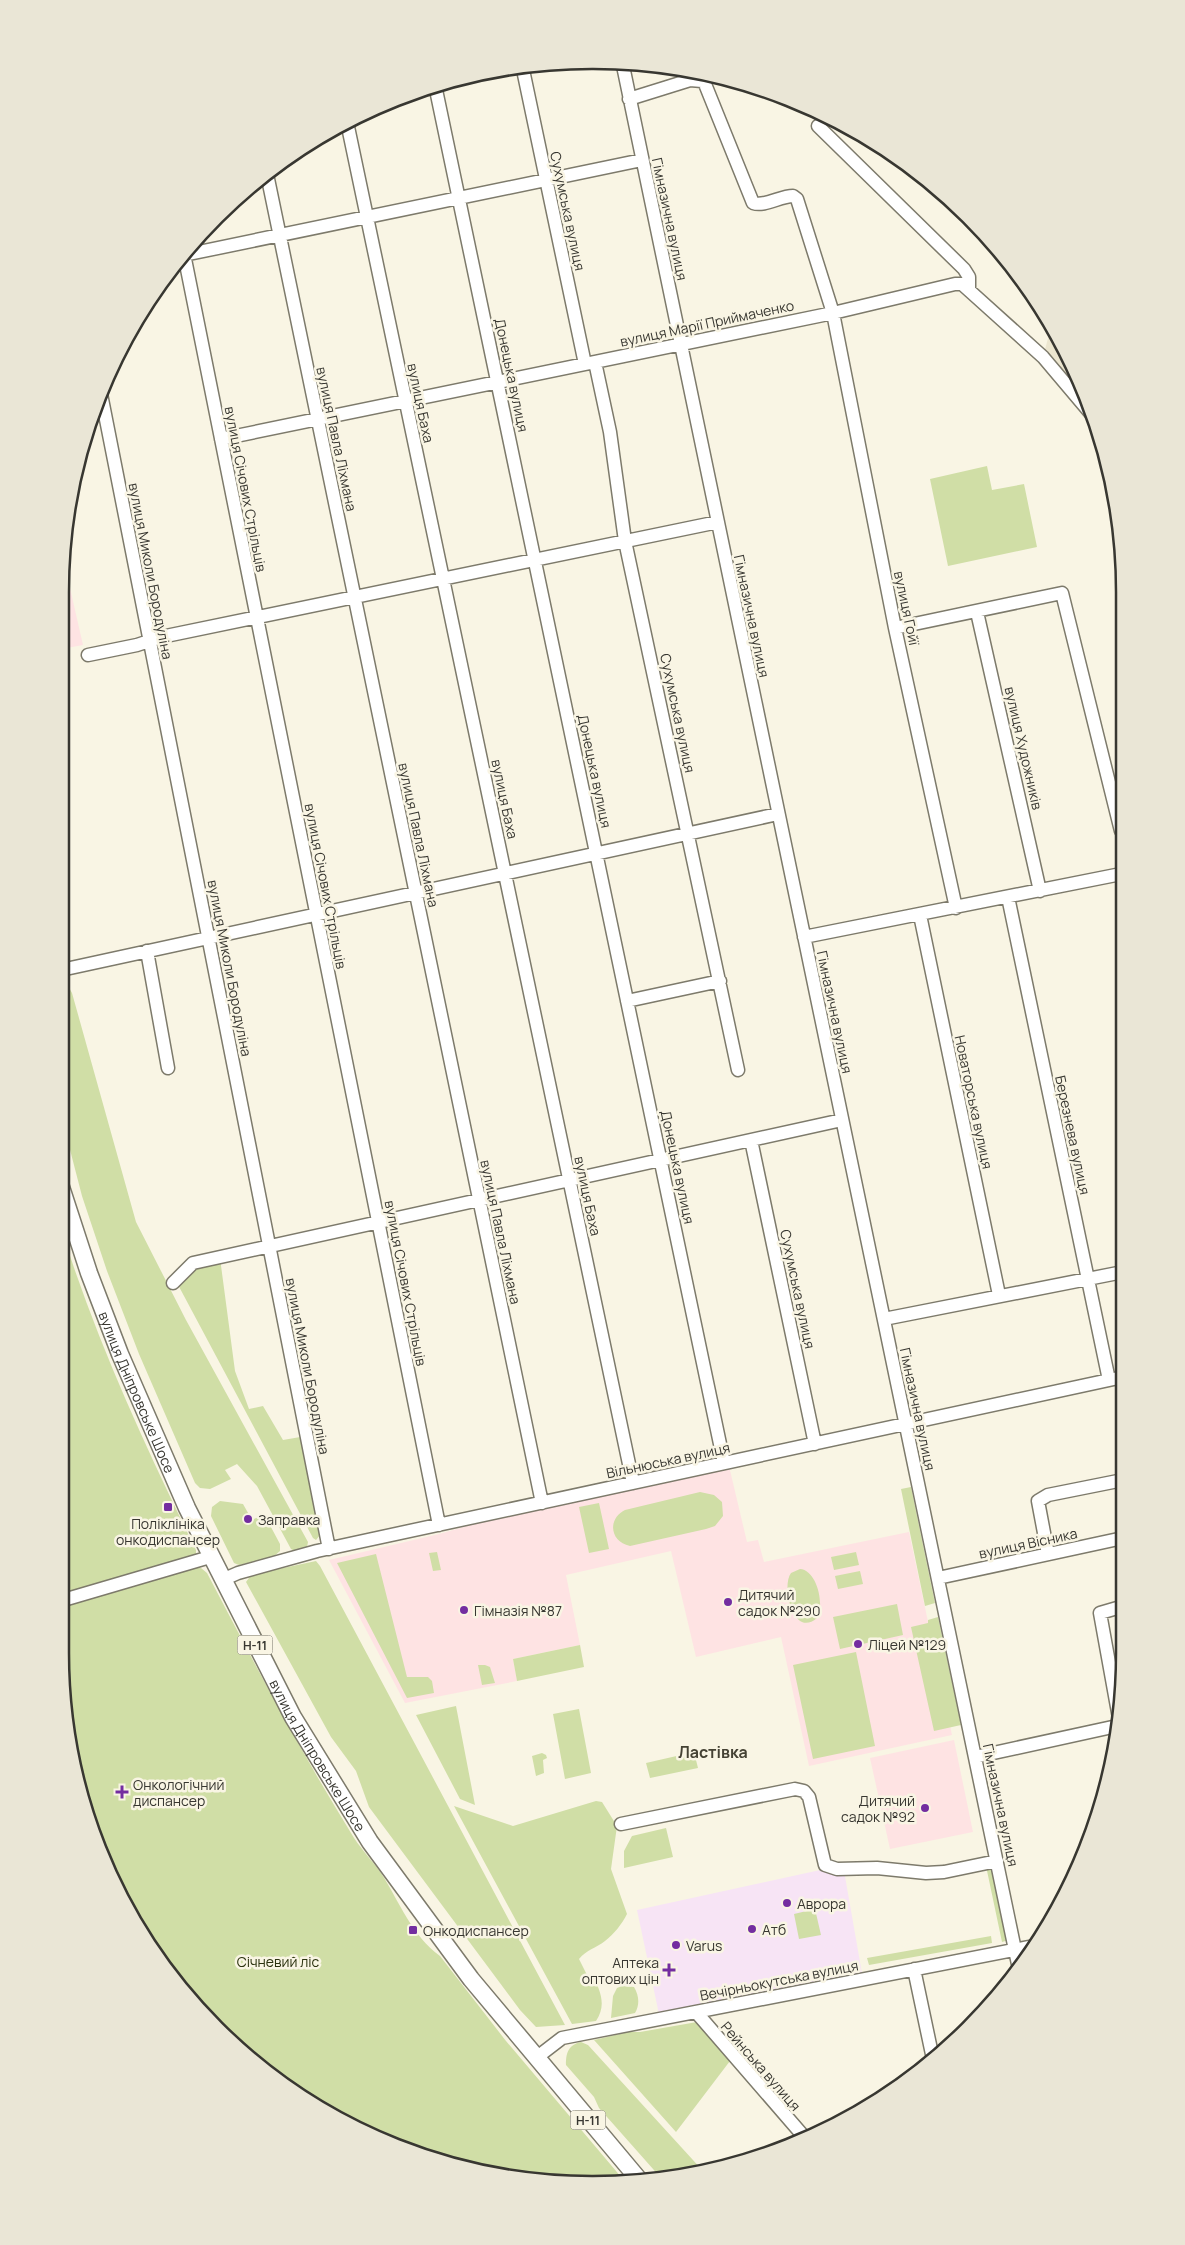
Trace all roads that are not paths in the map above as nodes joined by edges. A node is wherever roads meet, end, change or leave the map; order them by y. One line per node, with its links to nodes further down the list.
1 (624, 70): 4 (street, Гімназична вулиця)
2 (524, 73): 8 (street, Сухумська вулиця)
3 (438, 93): 10 (street, Донецька вулиця)
4 (629, 99): 7 (street, Гімназична вулиця); 16 (street)
5 (818, 126): 15 (street)
6 (349, 130): 11 (street, вулиця Баха)
7 (642, 160): 8 (street); 17 (street, Гімназична вулиця)
8 (546, 180): 10 (street); 18 (street, Сухумська вулиця)
9 (268, 182): 12 (street, вулиця Павла Ліхмана)
10 (459, 198): 11 (street); 19 (street, Донецька вулиця)
11 (367, 217): 12 (street); 21 (street, вулиця Баха)
12 (279, 235): 13 (street); 23 (street, вулиця Павла Ліхмана)
13 (195, 252)
14 (186, 263): 24 (street, вулиця Січових Стрільців)
15 (969, 289): 16 (street, вулиця Марії Приймаченко); 20 (street)
16 (833, 312): 17 (street, вулиця Марії Приймаченко); 32 (street, вулиця Гойї)
17 (680, 344): 18 (street, вулиця Марії Приймаченко); 25 (street, Гімназична вулиця)
18 (590, 363): 19 (street, вулиця Марії Приймаченко); 26 (street, Сухумська вулиця)
19 (498, 381): 21 (street, вулиця Марії Приймаченко); 27 (street, Донецька вулиця)
20 (1079, 399)
21 (406, 401): 23 (street, вулиця Марії Приймаченко); 28 (street, вулиця Баха)
22 (104, 407): 33 (street, вулиця Миколи Бородуліна)
23 (318, 420): 24 (street, вулиця Марії Приймаченко); 29 (street, вулиця Павла Ліхмана)
24 (221, 439): 31 (street, вулиця Січових Стрільців)
25 (718, 522): 26 (street); 36 (street, Гімназична вулиця)
26 (625, 541): 27 (street); 37 (street, Сухумська вулиця)
27 (535, 560): 28 (street); 38 (street, Донецька вулиця)
28 (443, 579): 29 (street); 39 (street, вулиця Баха)
29 (354, 598): 31 (street); 42 (street, вулиця Павла Ліхмана)
30 (978, 612): 32 (street); 35 (street); 41 (street, вулиця Художників)
31 (257, 618): 33 (street); 45 (street, вулиця Січових Стрільців)
32 (895, 628): 44 (street, вулиця Гойї)
33 (150, 640): 34 (street); 47 (street, вулиця Миколи Бородуліна)
34 (88, 655)
35 (1116, 811)
36 (778, 814): 37 (street); 48 (street, Гімназична вулиця)
37 (688, 834): 38 (street); 51 (street, Сухумська вулиця)
38 (596, 854): 39 (street); 52 (street, Донецька вулиця)
39 (505, 874): 42 (street); 58 (street, вулиця Баха)
40 (1116, 876): 41 (street)
41 (1040, 891): 43 (street)
42 (416, 893): 45 (street); 59 (street, вулиця Павла Ліхмана)
43 (1008, 897): 44 (street); 64 (street, Березнева вулиця)
44 (956, 908): 46 (street)
45 (316, 914): 47 (street); 61 (street, вулиця Січових Стрільців)
46 (920, 915): 48 (street); 66 (street, Новаторська вулиця)
47 (208, 938): 49 (street); 62 (street, вулиця Миколи Бородуліна)
48 (804, 938): 55 (street, Гімназична вулиця)
49 (147, 951): 50 (street); 53 (street)
50 (69, 968)
51 (720, 981): 52 (street); 54 (street, Сухумська вулиця)
52 (627, 1001): 57 (street, Донецька вулиця)
53 (168, 1068)
54 (738, 1070)
55 (842, 1120): 56 (street); 67 (street, Гімназична вулиця)
56 (752, 1140): 57 (street); 71 (street, Сухумська вулиця)
57 (661, 1160): 58 (street); 72 (street, Донецька вулиця)
58 (569, 1180): 59 (street); 74 (street, вулиця Баха)
59 (479, 1200): 61 (street); 75 (street, вулиця Павла Ліхмана)
60 (69, 1212): 80 (main road, вулиця Дніпровське Шосе / Н-11)
61 (378, 1222): 62 (street); 76 (street, вулиця Січових Стрільців)
62 (269, 1247): 65 (street); 78 (street, вулиця Миколи Бородуліна)
63 (1116, 1273): 64 (street)
64 (1087, 1278): 66 (street); 69 (street, Березнева вулиця)
65 (173, 1283)
66 (999, 1296): 67 (street)
67 (884, 1319): 70 (street, Гімназична вулиця)
68 (1116, 1378): 69 (street, Вільнюська вулиця)
69 (1109, 1380): 70 (street, Вільнюська вулиця)
70 (906, 1424): 71 (street, Вільнюська вулиця); 81 (street, Гімназична вулиця)
71 (815, 1444): 72 (street, Вільнюська вулиця)
72 (724, 1463): 74 (street, Вільнюська вулиця)
73 (1116, 1481): 79 (street)
74 (633, 1483): 75 (street, Вільнюська вулиця)
75 (542, 1503): 76 (street, Вільнюська вулиця)
76 (439, 1525): 78 (street, Вільнюська вулиця)
77 (1116, 1539): 79 (street, вулиця Вісника)
78 (329, 1549): 82 (street, Вільнюська вулиця)
79 (1048, 1554): 81 (street, вулиця Вісника)
80 (210, 1557): 82 (main road, вулиця Дніпровське Шосе / Н-11); 83 (street)
81 (938, 1578): 87 (street, Гімназична вулиця)
82 (222, 1580): 96 (main road, вулиця Дніпровське Шосе / Н-11)
83 (69, 1598)
84 (1116, 1608): 85 (street)
85 (1114, 1693)
86 (1111, 1727): 87 (street)
87 (975, 1757): 89 (street, Гімназична вулиця)
88 (622, 1824): 89 (street)
89 (997, 1861): 91 (street, Гімназична вулиця)
90 (1025, 1947): 91 (street, Вечірньокутська вулиця)
91 (1015, 1949): 92 (street, Гімназична вулиця); 93 (street, Вечірньокутська вулиця)
92 (1017, 1958)
93 (914, 1969): 94 (street, Вечірньокутська вулиця); 95 (street)
94 (696, 2012): 96 (street, Вечірньокутська вулиця); 97 (street, Рейнська вулиця)
95 (931, 2051)
96 (536, 2058): 98 (main road, вулиця Дніпровське Шосе / Н-11)
97 (800, 2133)
98 (635, 2174)

